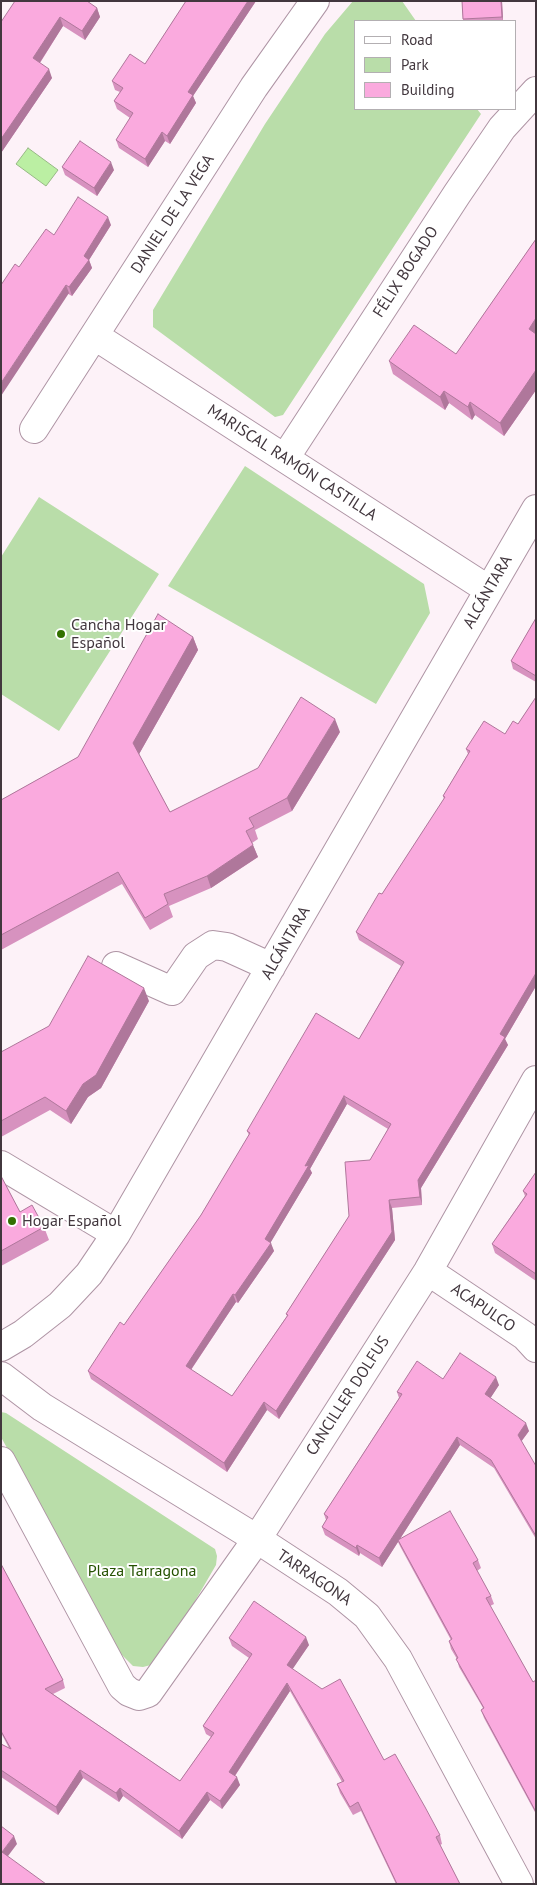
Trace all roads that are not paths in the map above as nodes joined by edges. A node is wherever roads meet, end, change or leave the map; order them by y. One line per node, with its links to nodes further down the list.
1 (315, 1): 3 (street, DANIEL DE LA VEGA)
2 (536, 91): 5 (street, FÉLIX BOGADO)
3 (95, 336): 4 (street, DANIEL DE LA VEGA); 5 (street, MARISCAL RAMÓN CASTILLA)
4 (34, 429)
5 (285, 458): 7 (street, MARISCAL RAMÓN CASTILLA)
6 (536, 509): 7 (street, ALCÁNTARA)
7 (490, 590): 9 (street, ALCÁNTARA)
8 (116, 966): 9 (street)
9 (271, 967): 12 (street, ALCÁNTARA)
10 (536, 1080): 13 (street, CANCILLER DOLFUS)
11 (1, 1165): 12 (street)
12 (116, 1234): 14 (street, ALCÁNTARA)
13 (428, 1271): 15 (street, ACAPULCO); 18 (street, CANCILLER DOLFUS)
14 (1, 1347)
15 (536, 1348)
16 (1, 1376): 18 (street, TARRAGONA)
17 (1, 1461): 18 (street, CANCILLER DOLFUS)
18 (257, 1539): 19 (street, TARRAGONA)
19 (519, 1884)

